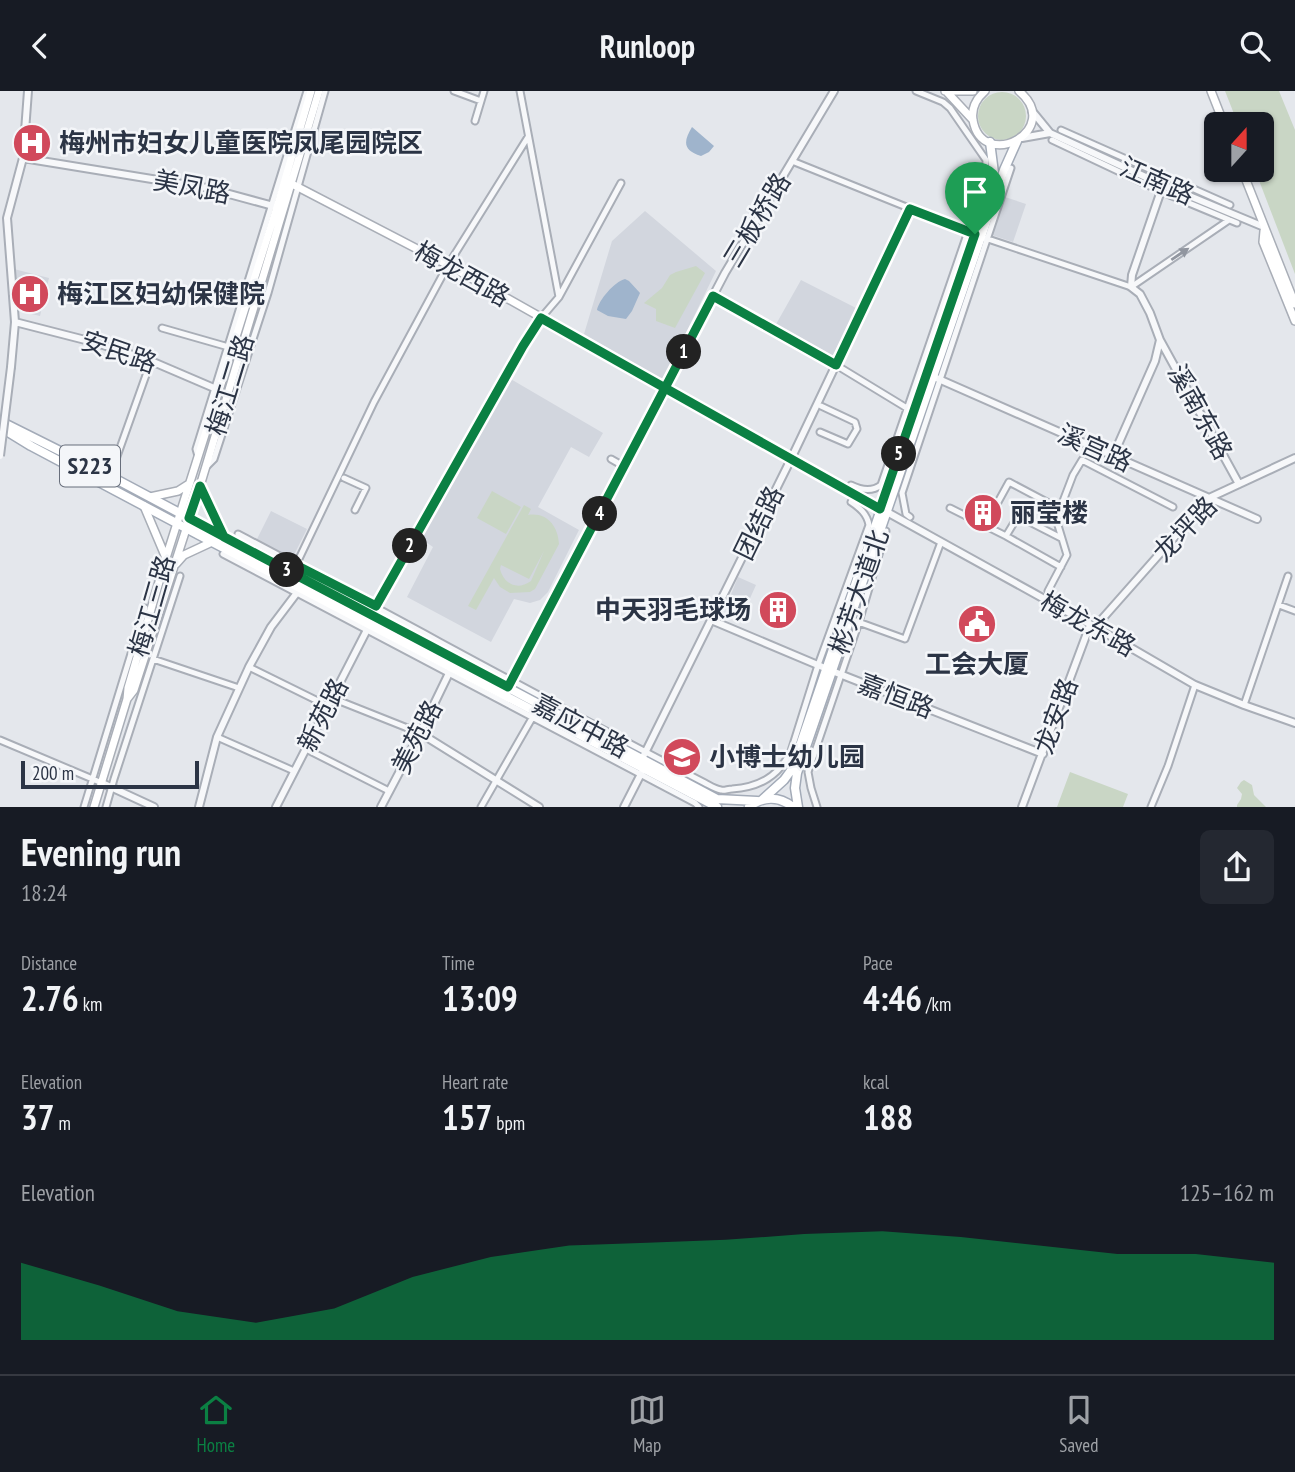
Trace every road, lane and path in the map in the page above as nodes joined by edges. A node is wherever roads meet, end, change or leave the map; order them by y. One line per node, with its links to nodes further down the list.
1 (28, 91): 25 (street)
2 (309, 91): 33 (main road, 梅江二路); 54 (street)
3 (319, 91): 30 (main road, 梅江二路)
4 (326, 91): 30 (street)
5 (454, 91): 15 (street)
6 (484, 91): 15 (street)
7 (520, 91): 21 (street)
8 (834, 91): 26 (street, 三板桥路)
9 (916, 91): 38 (street)
10 (985, 91): 14 (main road)
11 (1019, 91): 16 (main road)
12 (1211, 91): 17 (main road)
13 (946, 92): 14 (main road); 18 (main road)
14 (976, 94): 18 (main road)
15 (481, 101): 19 (street)
16 (1032, 111): 22 (street, 江南路); 23 (main road)
17 (1219, 112)
18 (973, 120): 24 (main road)
19 (475, 121)
20 (1060, 130): 32 (street)
21 (528, 137): 39 (street); 42 (street)
22 (1051, 137): 23 (street); 31 (street, 江南路)
23 (1019, 139): 24 (main road); 38 (main road, 彬芳大道北)
24 (990, 142): 38 (main road, 彬芳大道北)
25 (23, 158): 33 (street, 美凤路); 46 (street)
26 (792, 161): 34 (street); 41 (street, 三板桥路)
27 (1011, 168): 38 (street)
28 (1247, 182): 37 (main road)
29 (621, 183): 42 (street)
30 (295, 186): 39 (main road, 梅龙西路); 75 (main road, 梅江二路)
31 (1162, 188): 35 (street); 37 (street, 江南路); 40 (street)
32 (1230, 205)
33 (277, 207): 54 (main road, 梅江二路)
34 (910, 209): 38 (street); 51 (street, 团结路)
35 (1229, 220): 36 (street); 40 (street, one-way to 35)
36 (1237, 223)
37 (1264, 227): 43 (main road); 45 (main road)
38 (978, 236): 40 (street); 52 (main road, 彬芳大道北); 56 (main road, 彬芳大道北)
39 (448, 265): 44 (main road, 梅龙西路); 103 (street)
40 (1130, 287): 48 (street, 溪南东路)
41 (713, 296): 51 (street); 53 (street, 三板桥路)
42 (559, 297): 44 (street)
43 (1295, 304)
44 (541, 318): 53 (main road, 梅龙西路); 109 (street)
45 (1295, 321)
46 (15, 322): 50 (street, 安民路); 64 (street, bridge)
47 (162, 328): 49 (street)
48 (1160, 340): 65 (street); 73 (street, 溪南东路)
49 (225, 346)
50 (151, 362): 54 (street, 安民路); 70 (street)
51 (836, 365): 56 (street); 68 (street, 团结路)
52 (937, 378): 65 (street, 溪宫路); 85 (main road, 彬芳大道北); 87 (street)
53 (665, 388): 68 (main road, 梅龙西路); 69 (street, 三板桥路)
54 (217, 390): 72 (main road, 梅江二路)
55 (821, 406): 60 (street)
56 (911, 411): 74 (street); 85 (main road, 彬芳大道北)
57 (0, 415): 62 (main road)
58 (0, 421): 62 (main road, 嘉应中路 / S223)
59 (0, 427): 63 (main road, 嘉应中路 / S223)
60 (820, 432)
61 (0, 435): 63 (main road)
62 (29, 435): 70 (main road, 嘉应中路 / S223)
63 (31, 446): 80 (main road, 嘉应中路 / S223)
64 (0, 456)
65 (1114, 456): 77 (street, 溪宫路)
66 (1295, 458): 73 (street, 龙坪路)
67 (611, 459): 69 (street)
68 (791, 459): 85 (main road, 梅龙西路); 113 (street, 团结路)
69 (625, 467): 122 (street, 三板桥路)
70 (110, 476): 76 (main road, 嘉应中路 / S223)
71 (344, 478): 84 (street)
72 (190, 484): 76 (main road); 86 (main road, 梅江二路)
73 (1239, 484): 77 (street, 龙坪路)
74 (851, 485)
75 (200, 486): 88 (main road, 梅江二路); 94 (main road)
76 (150, 497): 86 (main road, 嘉应中路 / S223)
77 (1209, 498): 89 (street, 溪宫路); 115 (street, 龙坪路)
78 (851, 502): 119 (street)
79 (998, 502): 83 (street)
80 (144, 505): 90 (main road, 嘉应中路 / S223); 100 (main road)
81 (1173, 507): 83 (street)
82 (950, 508): 95 (street)
83 (1060, 509): 96 (street)
84 (355, 510)
85 (883, 510): 98 (street, 梅龙东路); 112 (main road, 彬芳大道北); 119 (main road, 彬芳大道北)
86 (180, 513): 88 (main road, 嘉应中路 / S223); 90 (main road, 梅江三路)
87 (910, 517)
88 (189, 518): 91 (main road, 梅江三路); 94 (main road, 嘉应中路 / S223)
89 (1257, 519)
90 (177, 523): 91 (main road, 嘉应中路 / S223); 100 (main road, 梅江三路)
91 (186, 528): 97 (main road, 嘉应中路 / S223); 101 (main road, 梅江三路)
92 (886, 531): 114 (street)
93 (238, 534): 103 (street)
94 (224, 537): 103 (main road, 嘉应中路 / S223)
95 (1006, 537): 96 (street); 102 (street)
96 (1061, 538): 102 (street)
97 (212, 542): 101 (main road); 116 (main road, 嘉应中路 / S223)
98 (941, 542): 114 (street); 115 (street, 梅龙东路)
99 (223, 554): 116 (street)
100 (166, 558): 126 (main road, 梅江三路)
101 (174, 567): 126 (main road, 梅江三路)
102 (1061, 567): 106 (street)
103 (294, 569): 109 (street); 122 (main road, 嘉应中路 / S223)
104 (180, 576): 117 (street)
105 (1288, 576): 108 (street)
106 (1048, 591)
107 (296, 594): 118 (street)
108 (1279, 605): 111 (street); 127 (street)
109 (376, 606): 122 (street)
110 (145, 608): 142 (street)
111 (1295, 611)
112 (850, 619): 114 (street); 119 (main road, 彬芳大道北)
113 (711, 620): 119 (street, 嘉恒路); 136 (street, 团结路)
114 (859, 622): 121 (street)
115 (1093, 626): 123 (street, 梅龙东路); 135 (street, 龙安路)
116 (369, 627): 120 (main road, 嘉应中路 / S223); 125 (street, 新苑路)
117 (153, 659): 124 (street); 144 (street)
118 (249, 667): 124 (street); 128 (street)
119 (825, 668): 121 (street, 嘉恒路); 136 (street); 141 (main road, 彬芳大道北); 155 (main road, 彬芳大道北)
120 (450, 670): 131 (street, 美苑路); 136 (main road, 嘉应中路 / S223); 152 (street)
121 (842, 674): 135 (street, 嘉恒路); 156 (street)
122 (509, 684): 136 (main road, 嘉应中路 / S223)
123 (1195, 685): 127 (street, 梅龙东路); 158 (street)
124 (239, 688): 132 (street)
125 (332, 698): 128 (street, 新苑路); 131 (street)
126 (127, 699): 139 (main road, 梅江三路)
127 (1244, 705): 130 (street, 梅龙东路)
128 (328, 706): 134 (street, 新苑路)
129 (531, 720): 138 (street)
130 (1295, 723)
131 (420, 733): 138 (street); 140 (street, 美苑路)
132 (217, 737): 137 (street); 146 (street)
133 (0, 740): 139 (street)
134 (306, 749): 137 (street, 新苑路); 140 (street)
135 (1043, 754): 157 (street, 龙安路)
136 (644, 760): 141 (main road, 嘉应中路 / S223); 151 (street, 团结路); 153 (main road, 嘉应中路 / S223)
137 (294, 771): 147 (street, 新苑路)
138 (497, 780): 149 (street); 150 (street)
139 (102, 783): 143 (main road, 梅江三路); 145 (street)
140 (389, 791): 148 (street, 美苑路)
141 (760, 800): 154 (main road, 彬芳大道北); 155 (main road, S223)
142 (84, 807)
143 (94, 807)
144 (106, 807)
145 (154, 807)
146 (199, 807)
147 (276, 807)
148 (381, 807)
149 (481, 807)
150 (539, 807)
151 (624, 807)
152 (699, 807)
153 (717, 807)
154 (749, 807)
155 (795, 807)
156 (817, 807)
157 (1022, 807)
158 (1151, 807)

